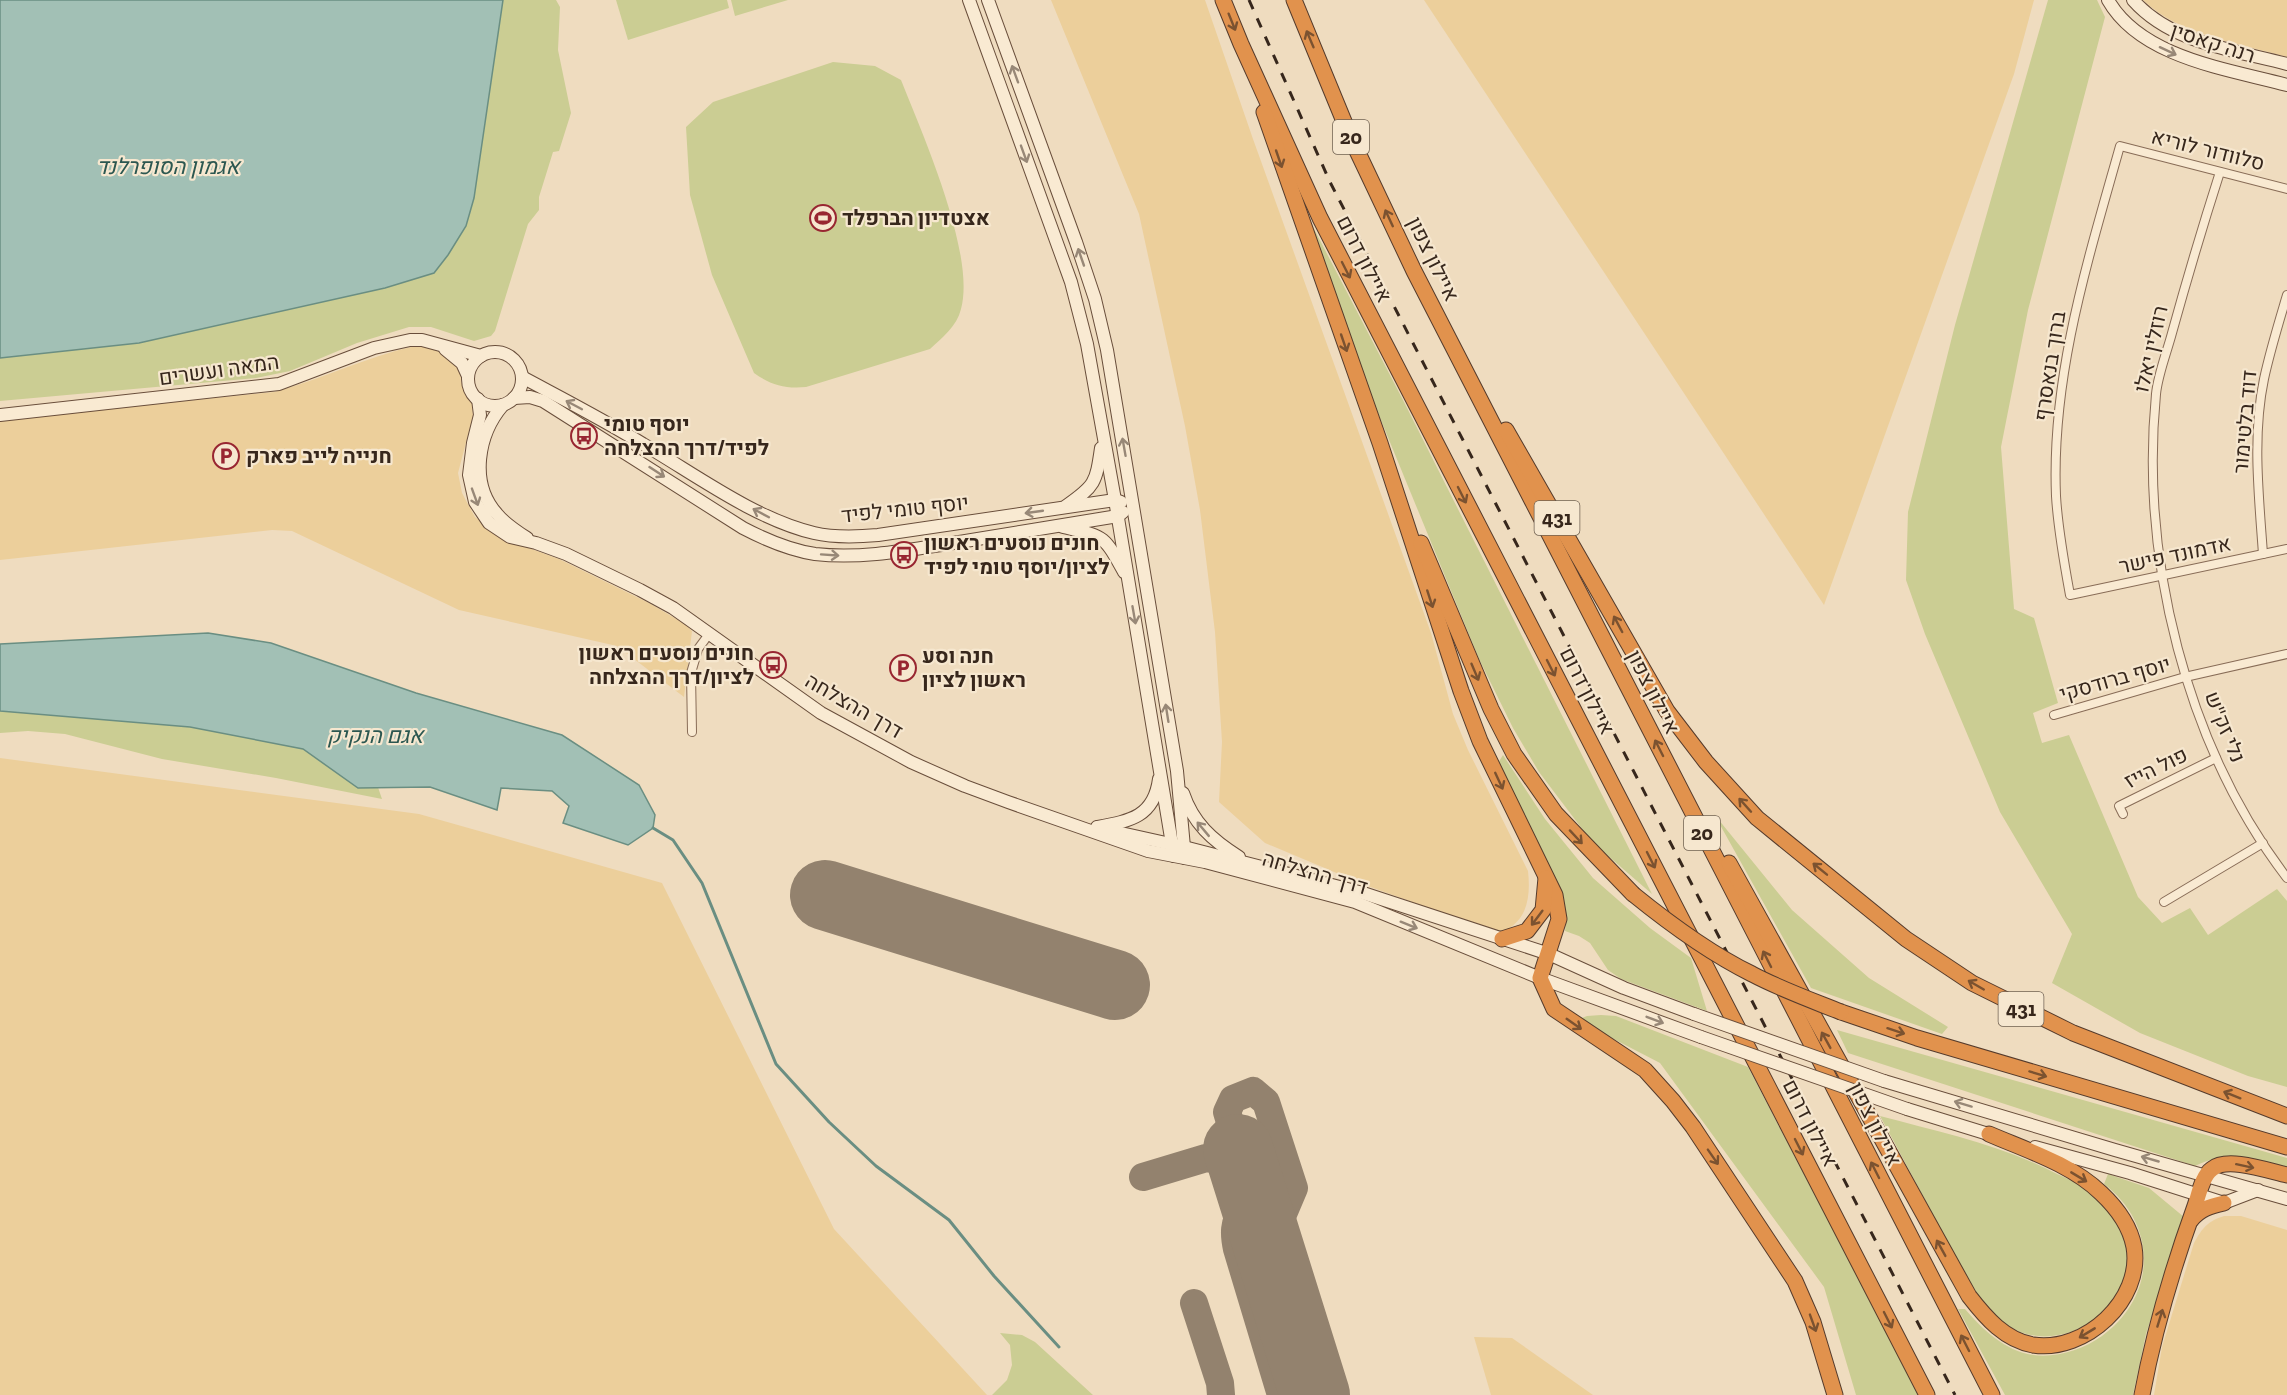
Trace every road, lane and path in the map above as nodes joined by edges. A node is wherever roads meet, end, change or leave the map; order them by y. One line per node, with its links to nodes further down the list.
1 (969, 0): 23 (street, one-way to 23)
2 (987, 0): 26 (street, one-way to 2)
3 (1223, 0): 7 (highway, איילון דרום, one-way to 7)
4 (1294, 0): 13 (highway, איילון צפון / 20, one-way to 4)
5 (2108, 0): 9 (street, רנה קאסין, one-way to 9)
6 (2133, 0): 8 (street, רנה קאסין)
7 (1241, 44): 24 (highway, one-way to 24); 68 (highway, איילון דרום, one-way to 68)
8 (2287, 64)
9 (2287, 85)
10 (2121, 146): 11 (street, סלוודור לוריא); 35 (street, ברוך בנאסרף)
11 (2220, 172): 12 (street, סלוודור לוריא); 33 (street, רוזלין יאלו)
12 (2287, 189)
13 (1414, 271): 44 (highway, איילון צפון / 20, one-way to 13); 57 (highway, 431, one-way to 13)
14 (2287, 294): 32 (street, דוד בלטימור)
15 (436, 343): 16 (street, המאה ועשרים); 17 (street); 22 (street, המאה ועשרים)
16 (481, 356): 17 (street); 18 (street)
17 (468, 375): 20 (street)
18 (522, 377): 19 (street); 27 (street, יוסף טומי לפיד, one-way to 18)
19 (514, 398): 21 (street); 29 (street, יוסף טומי לפיד, one-way to 29)
20 (478, 399): 21 (street); 30 (street, דרך ההצלחה, one-way to 30)
21 (503, 405): 30 (street, דרך ההצלחה)
22 (0, 415)
23 (1103, 438): 25 (street); 27 (street)
24 (1380, 444): 51 (highway, one-way to 51); 59 (highway, one-way to 59, bridge)
25 (1115, 500): 26 (street, יוסף טומי לפיד); 27 (street, יוסף טומי לפיד); 28 (street)
26 (1133, 505): 28 (street, יוסף טומי לפיד); 43 (street, one-way to 26)
27 (1062, 508)
28 (1118, 516): 29 (street, יוסף טומי לפיד); 34 (street)
29 (1059, 526): 34 (street)
30 (536, 543): 36 (street, דרך ההצלחה)
31 (2287, 549): 32 (street, אדמונד פישר)
32 (2263, 554): 33 (street, אדמונד פישר)
33 (2164, 576): 35 (street, אדמונד פישר); 38 (street, נלי זק"ש)
34 (1129, 582): 42 (street, one-way to 42)
35 (2070, 596)
36 (710, 634): 40 (street); 45 (street, דרך ההצלחה)
37 (2286, 656): 38 (street, יוסף ברודסקי)
38 (2185, 677): 39 (street, יוסף ברודסקי); 41 (street, נלי זק"ש)
39 (2054, 715)
40 (692, 732)
41 (2216, 758): 46 (street, פול הייז); 48 (street, נלי זק"ש)
42 (1160, 766): 47 (street); 49 (street)
43 (1177, 771): 49 (street); 50 (street, one-way to 43)
44 (1671, 771): 58 (highway, one-way to 44); 69 (highway, איילון צפון / 20, one-way to 44)
45 (1039, 813): 47 (street, דרך ההצלחה); 49 (street, דרך ההצלחה)
46 (2123, 814)
47 (1097, 828): 49 (street, דרך ההצלחה)
48 (2263, 843): 52 (street, נלי זק"ש); 53 (street)
49 (1179, 851): 50 (street, דרך ההצלחה); 56 (street, דרך ההצלחה, one-way to 56)
50 (1250, 864): 54 (street, דרך ההצלחה)
51 (1546, 878): 54 (highway, one-way to 54); 55 (highway)
52 (2287, 878)
53 (2164, 902)
54 (1502, 939): 55 (street, דרך ההצלחה)
55 (1549, 954): 56 (highway); 60 (street, דרך ההצלחה, one-way to 55, bridge)
56 (1540, 978): 58 (street, דרך ההצלחה, one-way to 58, bridge); 67 (highway, one-way to 67)
57 (2287, 1116)
58 (1989, 1134): 63 (street, דרך ההצלחה)
59 (2287, 1148)
60 (2206, 1175): 61 (highway, one-way to 61); 62 (street, דרך ההצלחה); 63 (highway)
61 (2287, 1175)
62 (2258, 1190): 64 (street, דרך ההצלחה); 65 (street)
63 (2199, 1195): 65 (street, דרך ההצלחה); 66 (highway)
64 (2287, 1199)
65 (2224, 1203): 66 (highway)
66 (2189, 1223): 70 (highway, one-way to 66)
67 (1835, 1395)
68 (1927, 1395)
69 (1992, 1395)
70 (2142, 1395)

